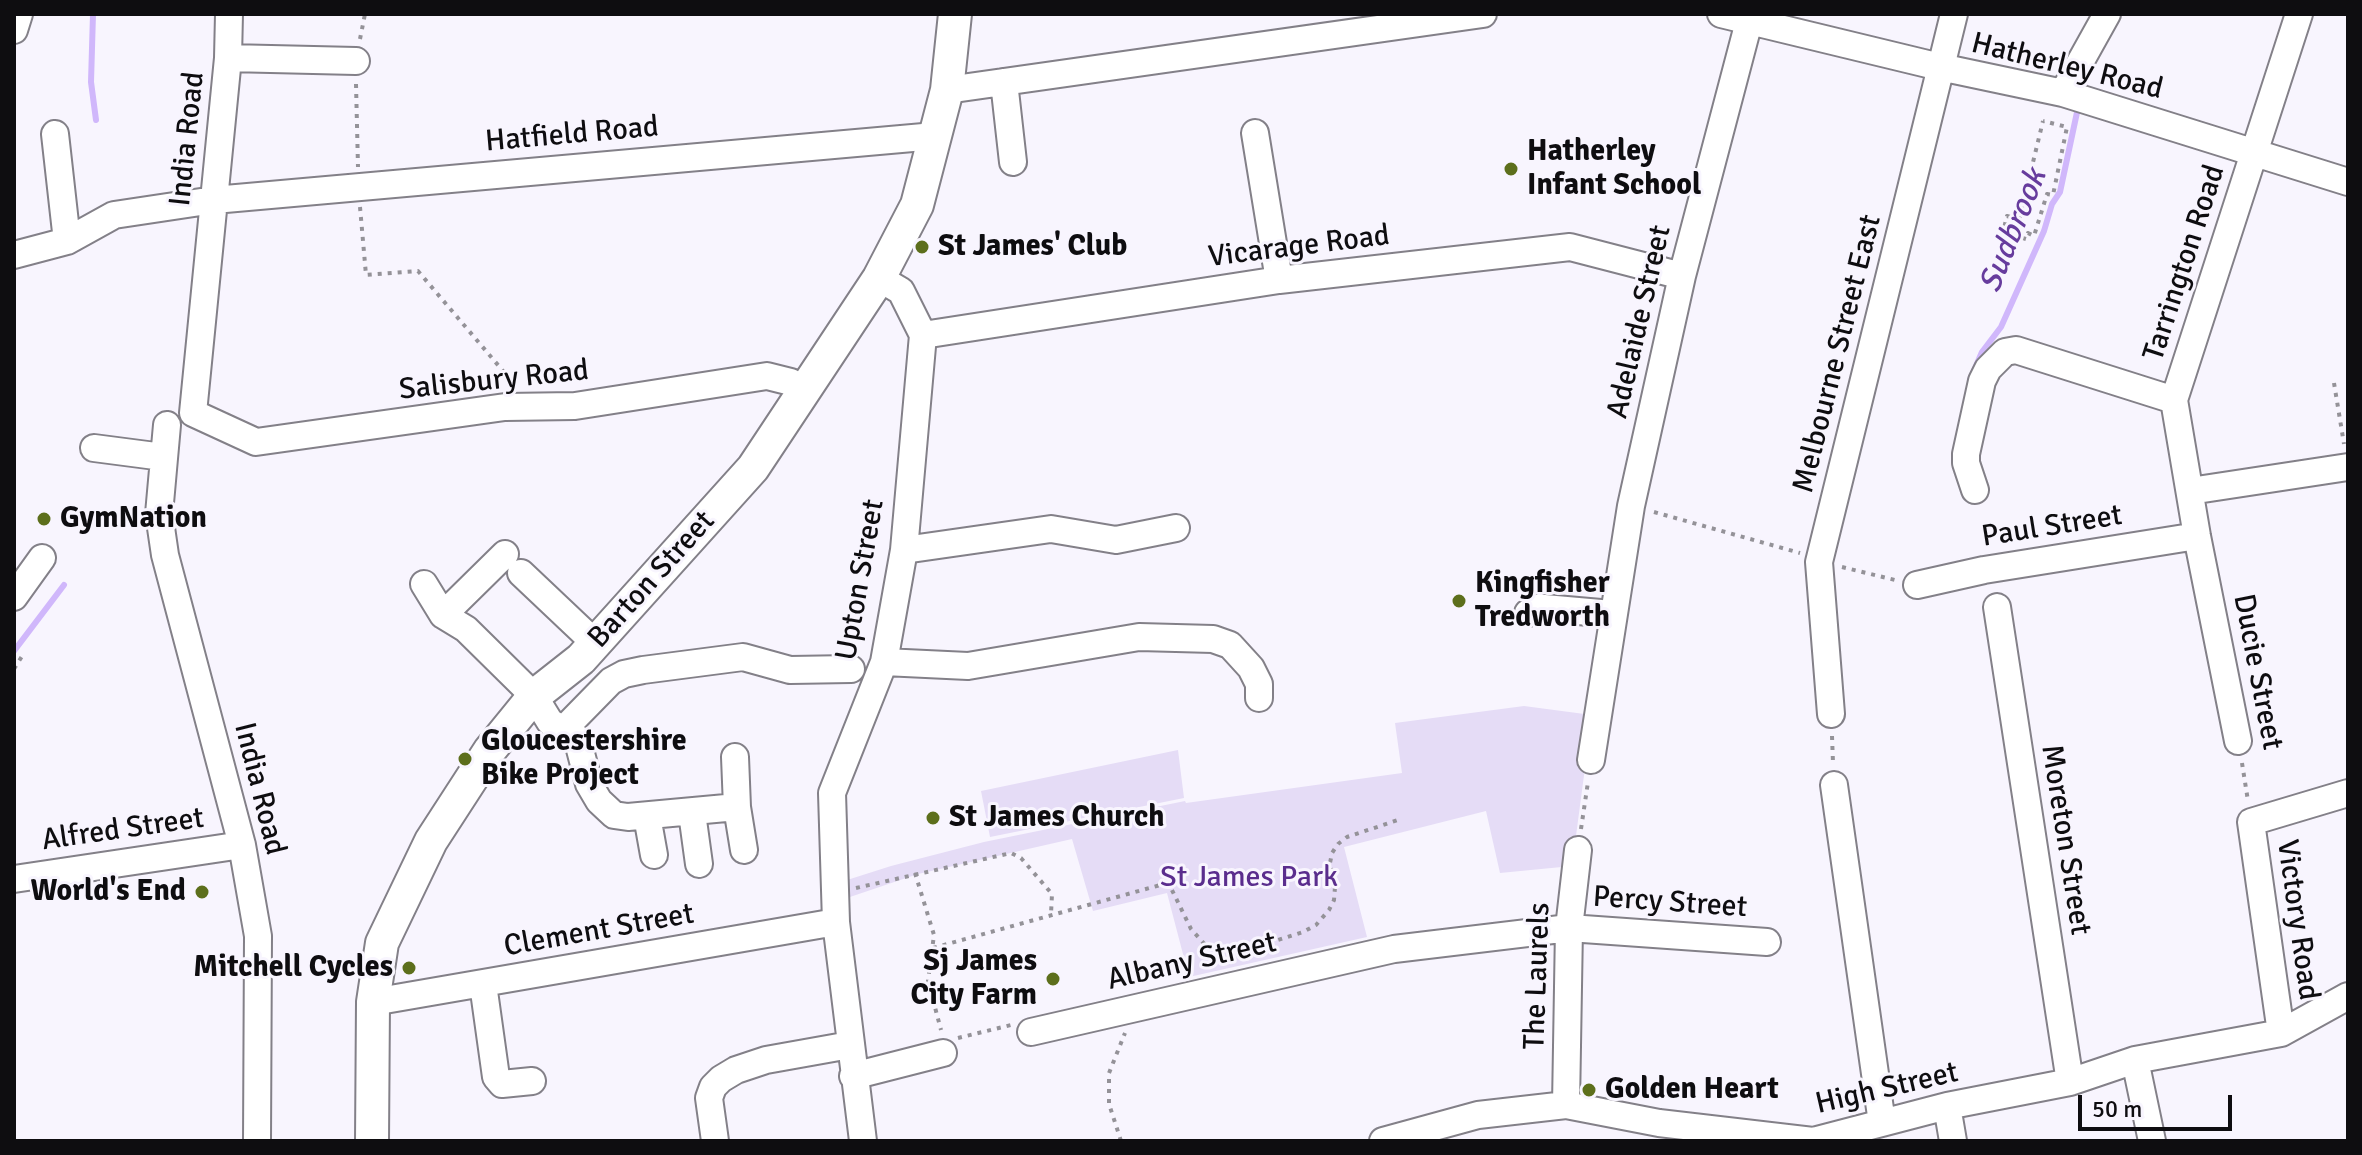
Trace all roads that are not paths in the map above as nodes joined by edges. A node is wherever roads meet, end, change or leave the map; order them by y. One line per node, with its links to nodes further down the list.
1 (19, 14): 10 (street)
2 (229, 14): 11 (street, India Road)
3 (955, 14): 15 (main road, Barton Street)
4 (1483, 14): 14 (street)
5 (1721, 14): 9 (street, Hatherley Road)
6 (1954, 14): 13 (street, Melbourne Street East)
7 (2107, 14): 16 (street)
8 (2299, 14): 20 (street, Tarrington Road)
9 (1751, 17): 13 (street, Hatherley Road); 26 (street, Adelaide Street)
10 (14, 30)
11 (228, 58): 12 (street); 23 (street, India Road)
12 (356, 61)
13 (1940, 67): 16 (street, Hatherley Road); 55 (street, Melbourne Street East)
14 (1004, 82): 15 (street); 21 (street)
15 (947, 90): 19 (main road, Barton Street)
16 (2073, 96): 20 (street, Hatherley Road)
17 (1255, 133): 28 (street)
18 (55, 134): 24 (street)
19 (935, 136): 23 (street, Hatfield Road); 27 (main road, Barton Street)
20 (2255, 153): 22 (street, Hatherley Road); 31 (street, Tarrington Road)
21 (1013, 162)
22 (2348, 182)
23 (214, 200): 24 (street, Hatfield Road); 32 (street, India Road)
24 (67, 241): 25 (street, Hatfield Road)
25 (14, 255)
26 (1682, 276): 28 (street, Vicarage Road); 48 (street, Adelaide Street)
27 (879, 278): 29 (street); 30 (main road, Barton Street)
28 (1279, 280): 29 (street, Vicarage Road)
29 (923, 335): 41 (street, Upton Street)
30 (804, 392): 32 (street, Salisbury Road); 50 (main road, Barton Street)
31 (2174, 400): 37 (street); 38 (street, Tarrington Road)
32 (193, 413)
33 (167, 425): 35 (street, India Road)
34 (94, 448): 35 (street)
35 (163, 457): 65 (street, India Road)
36 (2347, 460): 38 (street)
37 (1975, 490)
38 (2190, 491): 40 (street, Tarrington Road)
39 (1176, 528): 41 (street)
40 (2197, 536): 44 (street, Paul Street); 57 (street, Ducie Street)
41 (904, 550): 51 (street, Upton Street)
42 (42, 558): 45 (street)
43 (424, 584): 49 (street)
44 (1917, 585)
45 (14, 597)
46 (1997, 607): 84 (street, Moreton Street)
47 (1528, 613): 48 (street)
48 (1612, 614): 59 (street, Adelaide Street)
49 (443, 615): 50 (street); 53 (street)
50 (595, 643): 53 (main road, Barton Street)
51 (884, 662): 54 (street); 71 (street, Upton Street)
52 (851, 669): 56 (street)
53 (534, 696): 56 (street); 76 (main road, Barton Street)
54 (1259, 698)
55 (1831, 714)
56 (563, 730): 64 (street)
57 (2238, 741)
58 (735, 757): 62 (street)
59 (1591, 760)
60 (1834, 785): 87 (street)
61 (2348, 793): 78 (street, Victory Road)
62 (737, 807): 63 (street); 66 (street)
63 (692, 813): 64 (street); 69 (street)
64 (647, 816): 68 (street)
65 (242, 845): 70 (street, Alfred Street); 90 (street, India Road)
66 (744, 850)
67 (1578, 850): 72 (street, The Laurels)
68 (654, 855)
69 (699, 864)
70 (14, 879)
71 (836, 922): 74 (street, Clement Street); 79 (street, Upton Street)
72 (1569, 928): 73 (street, Percy Street); 77 (street, Albany Street); 85 (street, The Laurels)
73 (1767, 942)
74 (483, 984): 76 (street, Clement Street); 83 (street)
75 (2348, 996): 78 (street, High Street)
76 (373, 1002): 91 (main road, Barton Street)
77 (1031, 1032)
78 (2281, 1033): 81 (street, High Street)
79 (850, 1045): 82 (street, Upton Street); 92 (street)
80 (944, 1047): 82 (street)
81 (2135, 1060): 84 (street, High Street); 96 (street)
82 (853, 1076): 93 (street, Upton Street)
83 (532, 1081)
84 (2070, 1082): 86 (street, High Street)
85 (1566, 1105): 88 (street, High Street); 89 (street, High Street)
86 (1947, 1106): 87 (street, High Street); 95 (street)
87 (1882, 1123): 89 (street, High Street)
88 (1478, 1128): 94 (street, High Street)
89 (1659, 1132)
90 (257, 1141)
91 (372, 1141)
92 (715, 1141)
93 (863, 1141)
94 (1383, 1141)
95 (1953, 1141)
96 (2152, 1141)

